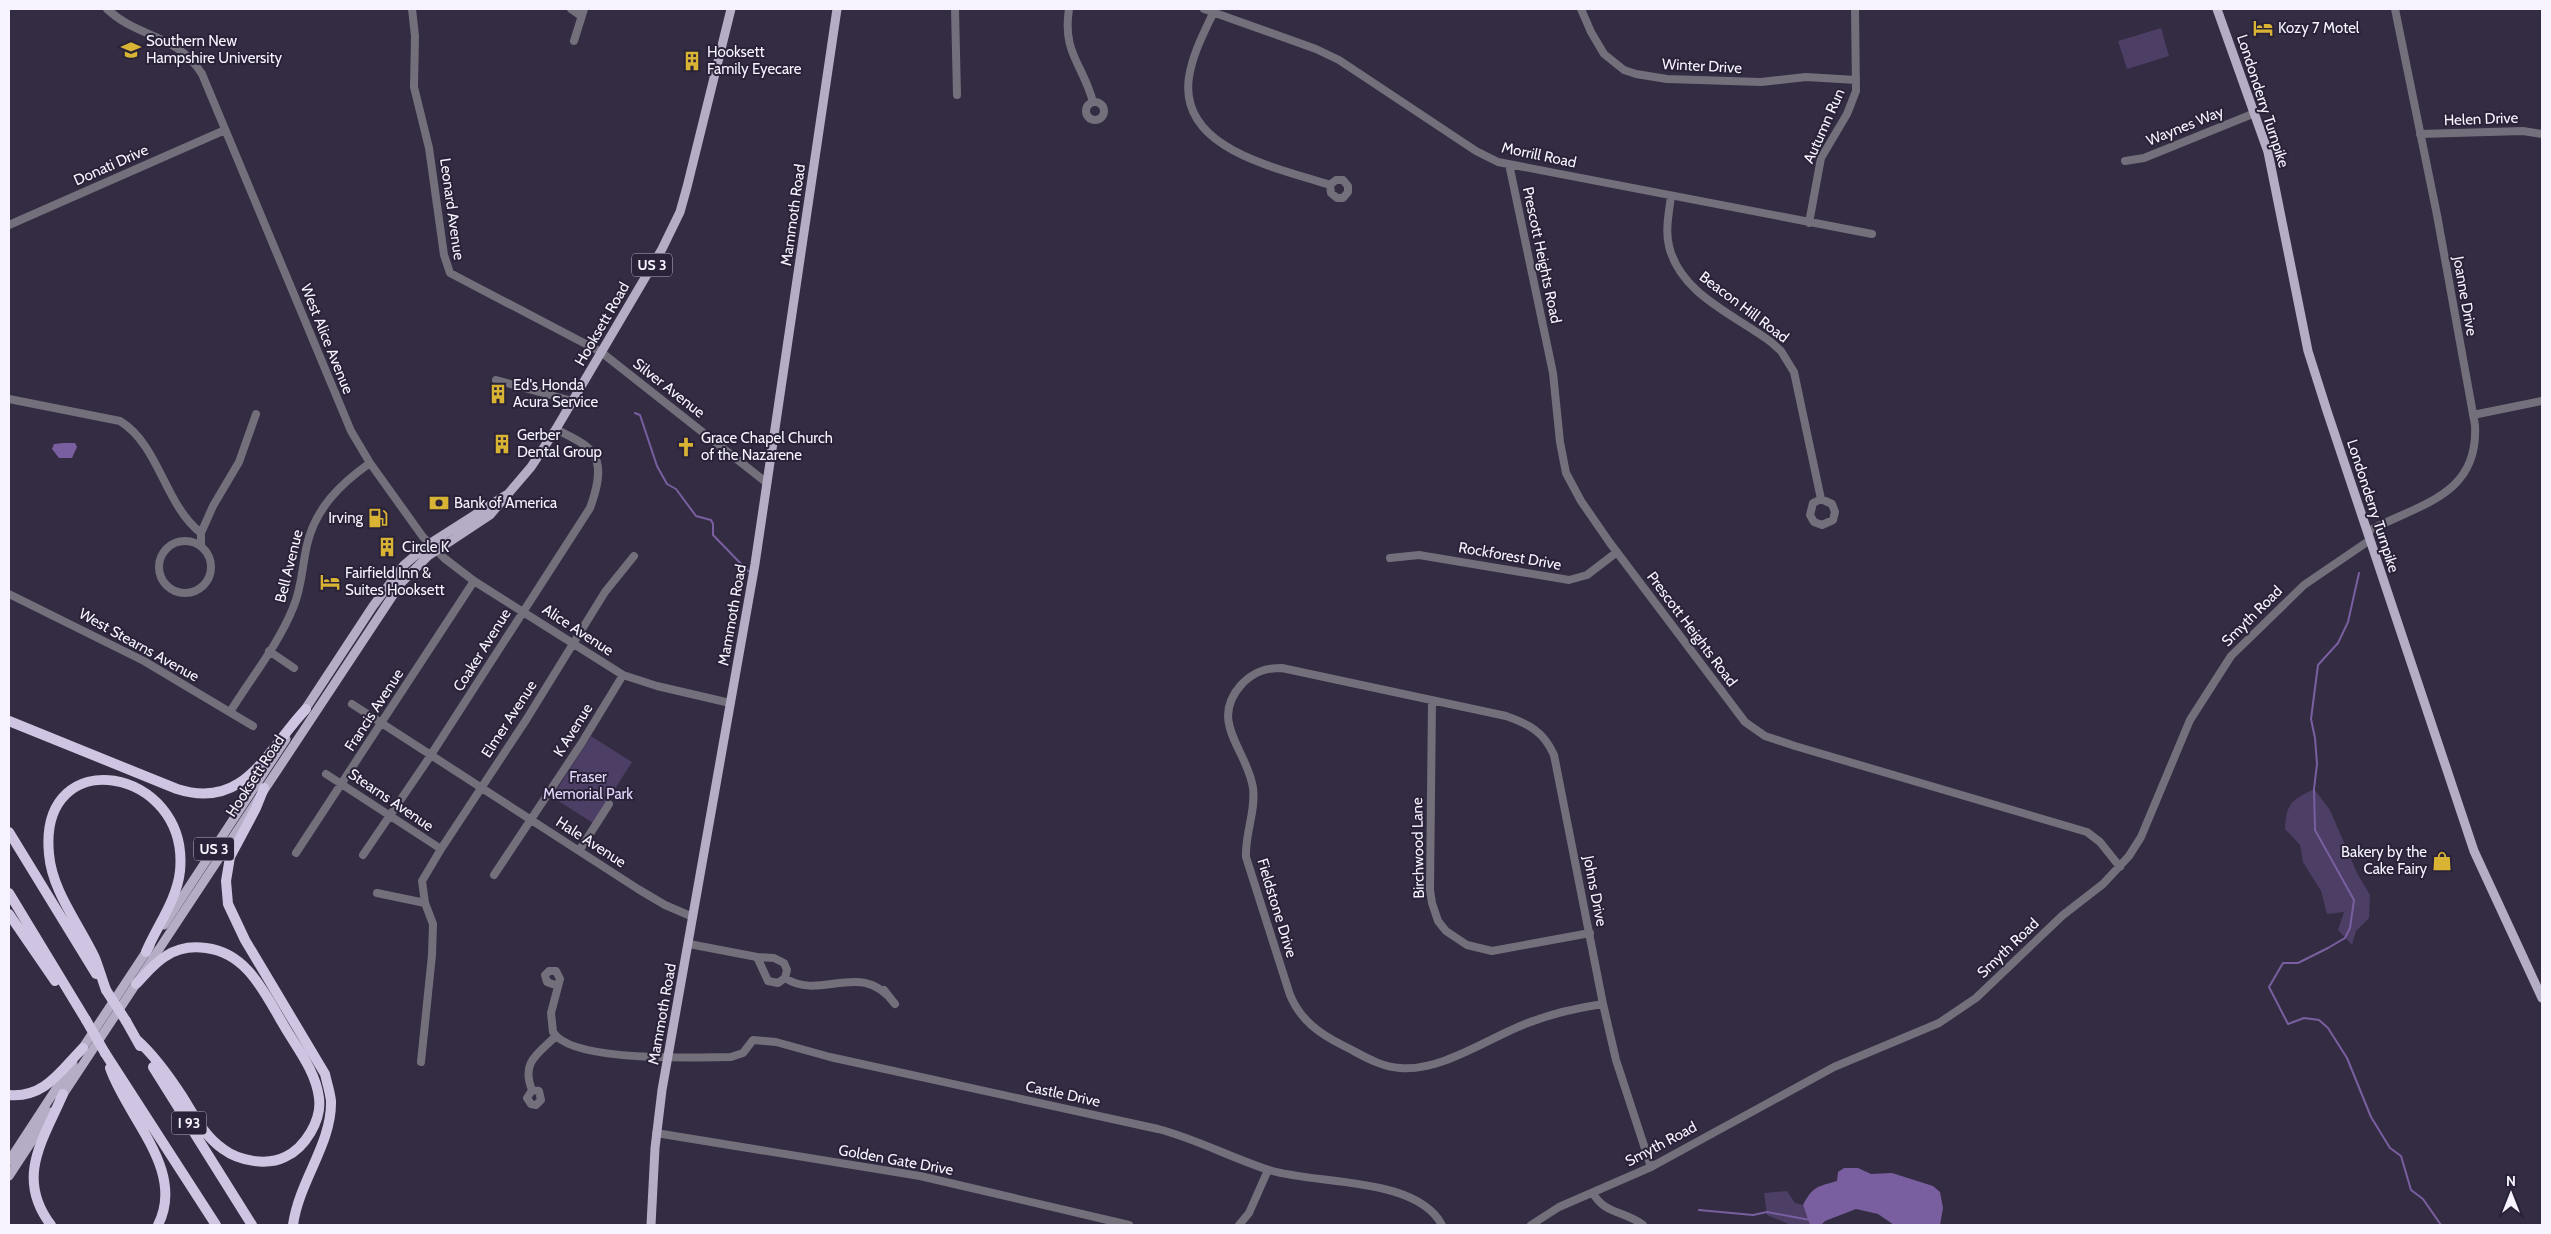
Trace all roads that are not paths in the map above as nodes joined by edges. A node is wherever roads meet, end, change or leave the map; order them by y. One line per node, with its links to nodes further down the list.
1 (107, 9): 20 (street, West Alice Avenue)
2 (412, 9): 30 (street, Leonard Avenue)
3 (571, 9): 14 (street)
4 (731, 9): 30 (main road, Hooksett Road / US 3)
5 (837, 9): 39 (main road, Mammoth Road)
6 (955, 9): 17 (street)
7 (1069, 9): 18 (street)
8 (1204, 9): 13 (street, Morrill Road)
9 (1581, 9): 16 (street, Winter Drive)
10 (1855, 9): 16 (street, Autumn Run)
11 (2217, 9): 19 (main road, Londonderry Turnpike)
12 (2395, 9): 21 (street, Joanne Drive)
13 (1214, 10): 24 (street, Morrill Road); 25 (street)
14 (582, 12): 15 (street)
15 (574, 41)
16 (1856, 80): 27 (street, Autumn Run)
17 (958, 95)
18 (1093, 102)
19 (2255, 113): 23 (street, Waynes Way); 42 (main road, Londonderry Turnpike)
20 (225, 130): 28 (street, Donati Drive); 38 (street, West Alice Avenue)
21 (2420, 134): 22 (street, Helen Drive); 36 (street, Joanne Drive)
22 (2542, 134)
23 (2125, 161)
24 (1509, 164): 26 (street, Morrill Road); 45 (street, Prescott Heights Road)
25 (1330, 185)
26 (1671, 196): 27 (street, Morrill Road); 40 (street, Beacon Hill Road)
27 (1809, 223): 29 (street, Morrill Road)
28 (9, 225)
29 (1872, 234)
30 (601, 352): 34 (main road, Hooksett Road / US 3); 39 (street, Silver Avenue)
31 (496, 380): 34 (street)
32 (9, 399): 41 (street)
33 (2542, 400): 36 (street)
34 (572, 401): 37 (main road, Hooksett Road / US 3)
35 (256, 414): 41 (street)
36 (2473, 415): 42 (street, Joanne Drive)
37 (556, 429): 44 (main road, Hooksett Road / US 3); 50 (street, Coaker Avenue)
38 (370, 463): 44 (street, West Alice Avenue); 52 (street, Bell Avenue)
39 (767, 484): 56 (main road, Mammoth Road)
40 (1821, 499)
41 (201, 533): 43 (street)
42 (2368, 536): 76 (street, Smyth Road); 92 (main road, Londonderry Turnpike)
43 (201, 546): 43 (street)
44 (432, 548): 48 (street, Alice Avenue); 58 (main road, Hooksett Road / US 3); 66 (main road, Hooksett Road / US 3)
45 (1617, 552): 47 (street, Rockforest Drive); 76 (street, Prescott Heights Road)
46 (634, 556): 51 (street, Elmer Avenue)
47 (1390, 558)
48 (474, 581): 50 (street, Alice Avenue); 61 (street, Francis Avenue)
49 (9, 594): 59 (street, West Stearns Avenue)
50 (523, 611): 51 (street, Alice Avenue); 63 (street, Coaker Avenue)
51 (574, 644): 54 (street, Alice Avenue); 67 (street, Elmer Avenue)
52 (269, 651): 53 (street); 59 (street, Bell Avenue)
53 (294, 668)
54 (623, 675): 56 (street, Alice Avenue); 70 (street, K Avenue)
55 (1432, 701): 83 (street, Johns Drive); 83 (street, Birchwood Lane); 93 (street, Fieldstone Drive)
56 (730, 703): 82 (main road, Mammoth Road)
57 (352, 704): 61 (street, Hale Avenue)
58 (306, 709): 60 (highway); 85 (main road, Hooksett Road / US 3)
59 (230, 712): 62 (street, West Stearns Avenue)
60 (9, 721)
61 (382, 724): 63 (street, Hale Avenue); 65 (street, Francis Avenue)
62 (253, 726)
63 (430, 757): 67 (street, Hale Avenue); 69 (street, Coaker Avenue)
64 (326, 774): 65 (street, Stearns Avenue)
65 (342, 783): 69 (street, Stearns Avenue); 74 (street, Francis Avenue)
66 (264, 788): 88 (main road, Hooksett Road / US 3); 114 (highway)
67 (480, 788): 70 (street, Hale Avenue); 72 (street, Elmer Avenue)
68 (609, 804): 73 (street)
69 (391, 816): 72 (street, Stearns Avenue); 75 (street, Coaker Avenue)
70 (531, 820): 73 (street, Hale Avenue); 77 (street, K Avenue)
71 (9, 832): 90 (highway, I 93)
72 (440, 849): 80 (street, Elmer Avenue)
73 (579, 851): 82 (street, Hale Avenue)
74 (296, 854)
75 (363, 855)
76 (2120, 868): 106 (street, Smyth Road)
77 (494, 874)
78 (9, 892): 94 (highway, I 93)
79 (377, 893): 80 (street)
80 (425, 903): 100 (street, Elmer Avenue)
81 (9, 914): 94 (highway)
82 (693, 917): 84 (main road, Mammoth Road)
83 (1590, 933): 93 (street, Johns Drive)
84 (689, 944): 86 (street); 99 (main road, Mammoth Road)
85 (146, 952): 90 (highway); 97 (main road, Hooksett Road / US 3)
86 (757, 957): 87 (street); 87 (street)
87 (785, 978): 91 (street)
88 (136, 984): 96 (highway); 102 (main road, Hooksett Road / US 3)
89 (558, 986): 95 (street)
90 (106, 990): 96 (highway, I 93, bridge)
91 (884, 990)
92 (2542, 998)
93 (1603, 1004): 106 (street, Johns Drive)
94 (86, 1020): 98 (highway, I 93, bridge)
95 (555, 1037): 99 (street); 101 (street)
96 (137, 1040): 113 (highway, I 93)
97 (83, 1048): 103 (highway); 105 (main road, Hooksett Road / US 3)
98 (105, 1053): 111 (highway); 112 (highway, I 93)
99 (668, 1056): 104 (main road, Mammoth Road); 107 (street, Castle Drive)
100 (421, 1062)
101 (532, 1090)
102 (63, 1094): 108 (main road, Hooksett Road / US 3); 110 (highway)
103 (9, 1095)
104 (656, 1133): 115 (main road, Mammoth Road); 116 (street, Golden Gate Drive)
105 (9, 1161)
106 (1651, 1167): 109 (street, Smyth Road)
107 (1268, 1170): 117 (street); 118 (street, Castle Drive)
108 (9, 1176)
109 (1593, 1193): 119 (street, Smyth Road); 120 (street)
110 (51, 1225)
111 (158, 1225)
112 (216, 1225)
113 (252, 1225)
114 (293, 1225)
115 (651, 1225)
116 (1130, 1225)
117 (1239, 1225)
118 (1442, 1225)
119 (1531, 1225)
120 (1643, 1225)

